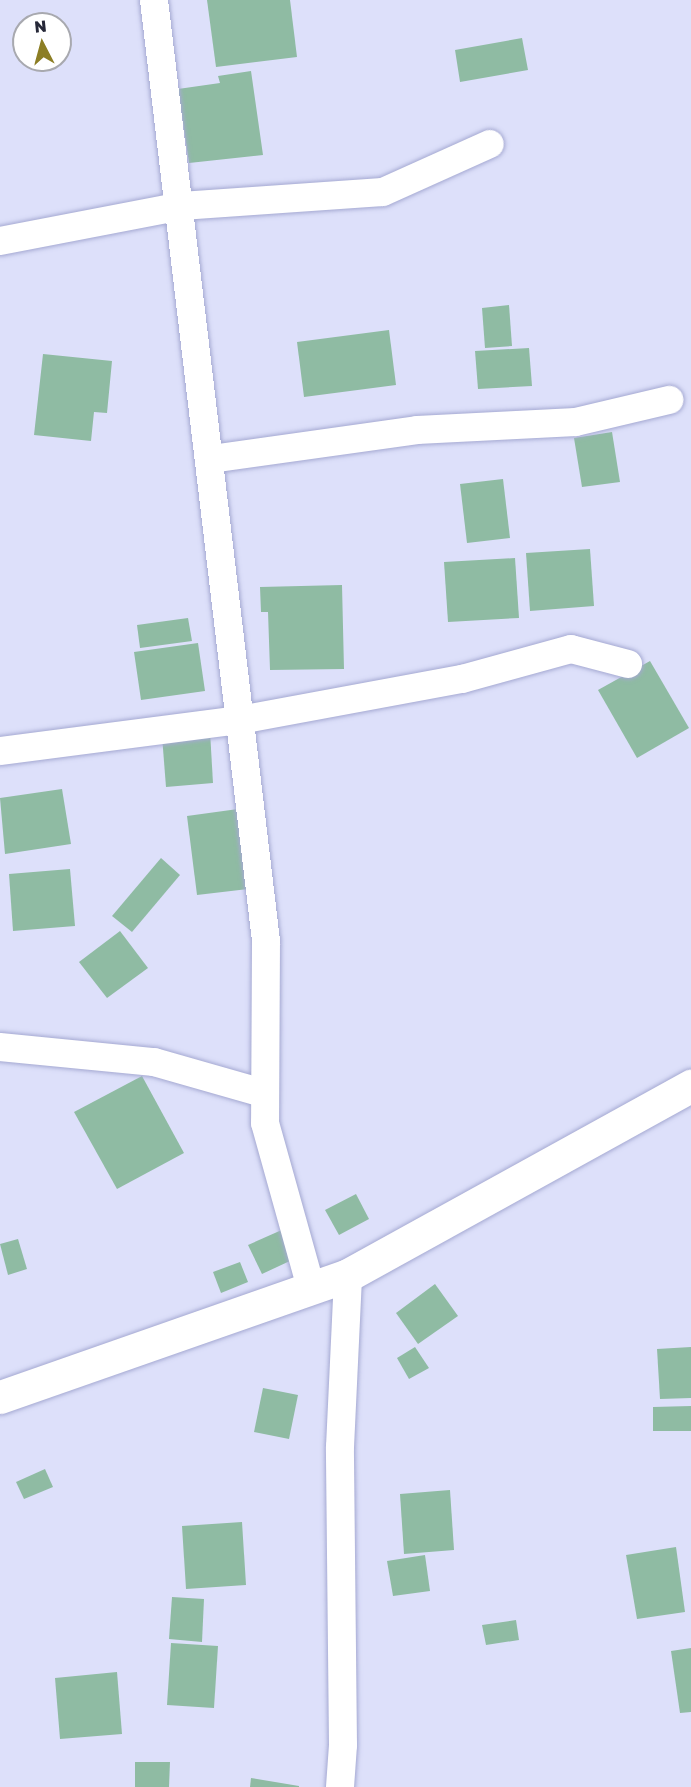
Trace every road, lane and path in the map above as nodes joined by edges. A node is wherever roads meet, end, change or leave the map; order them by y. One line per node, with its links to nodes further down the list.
1 (154, 0): 3 (street)
2 (490, 144): 3 (street)
3 (181, 206): 4 (street); 6 (street)
4 (0, 241)
5 (669, 400): 6 (street)
6 (211, 459): 8 (street)
7 (628, 664): 8 (street)
8 (240, 720): 9 (street); 12 (street)
9 (0, 751)
10 (0, 1047): 12 (street)
11 (691, 1086): 13 (street)
12 (263, 1093): 14 (street)
13 (348, 1275): 14 (street); 16 (street)
14 (311, 1288): 15 (street)
15 (0, 1397)
16 (340, 1787)

